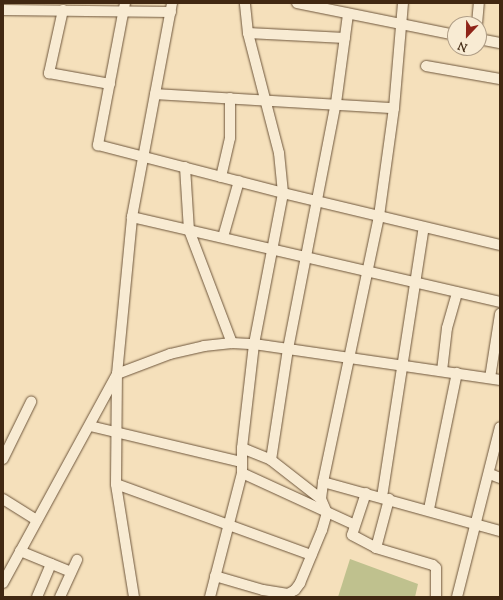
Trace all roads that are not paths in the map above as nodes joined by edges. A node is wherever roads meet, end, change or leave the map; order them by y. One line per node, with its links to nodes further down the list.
1 (245, 3): 13 (street)
2 (297, 3): 5 (street)
3 (403, 3): 12 (street)
4 (479, 3): 11 (street)
5 (308, 4): 10 (street)
6 (124, 7): 7 (street); 9 (street); 20 (street)
7 (172, 7): 21 (street)
8 (3, 10): 9 (street)
9 (62, 10): 20 (street)
10 (348, 14): 12 (street); 15 (street)
11 (478, 16)
12 (402, 26): 14 (street); 25 (street)
13 (248, 34): 15 (street); 23 (street)
14 (447, 34)
15 (345, 38): 24 (street)
16 (487, 41): 17 (street)
17 (500, 43)
18 (426, 66): 19 (street)
19 (500, 79)
20 (110, 84): 26 (street)
21 (156, 94): 22 (street); 26 (street)
22 (230, 98): 23 (street); 28 (street)
23 (266, 100): 24 (street); 30 (street)
24 (336, 102): 25 (street); 31 (street)
25 (394, 108): 33 (street)
26 (144, 156): 27 (street); 32 (street)
27 (185, 167): 28 (street); 35 (street)
28 (221, 177): 29 (street)
29 (239, 181): 30 (street); 36 (street)
30 (283, 193): 31 (street); 38 (street)
31 (317, 201): 33 (street); 39 (street)
32 (132, 216): 35 (street); 52 (street)
33 (379, 216): 34 (street); 40 (street)
34 (424, 227): 37 (street); 41 (street)
35 (189, 230): 36 (street); 45 (street)
36 (223, 237): 38 (street)
37 (500, 245)
38 (272, 249): 39 (street); 46 (street)
39 (306, 256): 40 (street); 47 (street)
40 (368, 271): 41 (street); 48 (street)
41 (416, 282): 42 (street); 49 (street)
42 (457, 292): 43 (street); 50 (street)
43 (500, 302)
44 (500, 314): 53 (street)
45 (232, 343): 46 (street); 52 (street)
46 (254, 344): 47 (street); 58 (street)
47 (288, 349): 48 (street); 60 (street)
48 (349, 358): 49 (street); 65 (street)
49 (403, 365): 50 (street); 68 (street)
50 (442, 371): 51 (street)
51 (457, 373): 53 (street); 71 (street)
52 (117, 374): 55 (street); 57 (street)
53 (495, 379)
54 (31, 402): 59 (street)
55 (90, 426): 57 (street); 73 (street)
56 (500, 428): 63 (street)
57 (115, 434): 61 (street); 66 (street)
58 (242, 448): 60 (street); 61 (street)
59 (3, 459)
60 (271, 460): 70 (street)
61 (241, 462): 62 (street)
62 (242, 473): 72 (street); 74 (street)
63 (490, 474): 64 (street); 75 (street)
64 (500, 478)
65 (323, 482): 67 (street); 70 (street)
66 (116, 484): 74 (street); 88 (street)
67 (366, 493): 68 (street); 76 (street)
68 (386, 498): 71 (street); 78 (street)
69 (3, 499): 73 (street)
70 (321, 499): 72 (street)
71 (429, 509): 75 (street)
72 (327, 513): 76 (street); 80 (street)
73 (37, 520): 79 (street)
74 (229, 523): 80 (street); 84 (street)
75 (476, 523): 77 (street); 91 (street)
76 (355, 525): 78 (street)
77 (500, 531)
78 (376, 548): 90 (street)
79 (20, 551): 82 (street); 85 (street)
80 (311, 555): 84 (street)
81 (77, 560): 83 (street)
82 (51, 564): 83 (street); 86 (street)
83 (71, 572): 87 (street)
84 (215, 576): 89 (street)
85 (3, 583)
86 (37, 597)
87 (60, 597)
88 (134, 597)
89 (210, 597)
90 (436, 597)
91 (457, 597)

